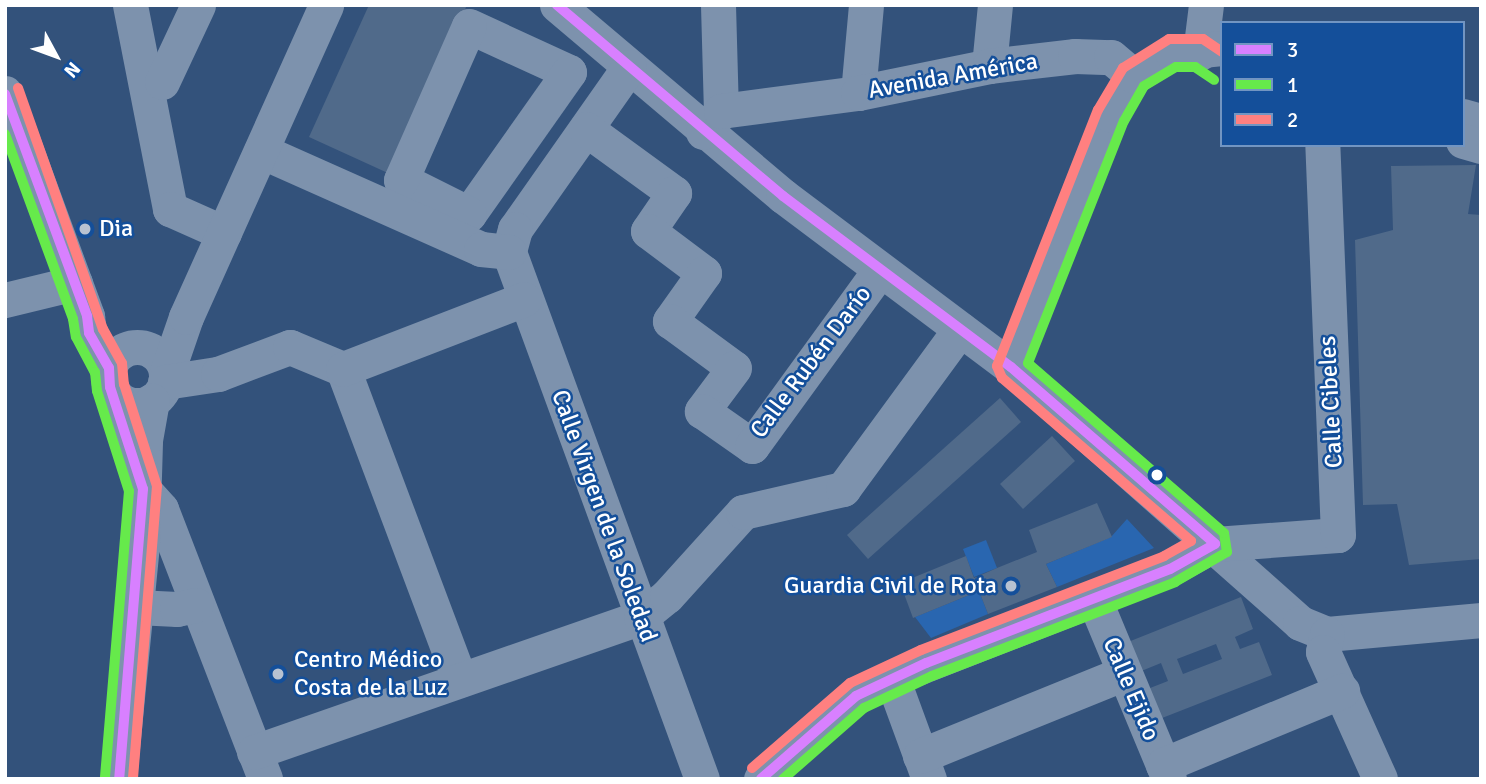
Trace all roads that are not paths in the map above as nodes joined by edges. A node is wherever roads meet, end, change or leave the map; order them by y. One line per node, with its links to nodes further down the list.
1 (130, 5): 21 (street)
2 (198, 5): 14 (street)
3 (326, 5): 20 (street)
4 (556, 5): 11 (street, Calle Rubén Darío)
5 (718, 5): 17 (street)
6 (866, 5): 16 (street)
7 (995, 5): 10 (street)
8 (1206, 5): 9 (street)
9 (1215, 57): 13 (street)
10 (989, 66): 13 (street, Avenida América); 16 (street, Avenida América)
11 (629, 67): 17 (street, Calle Rubén Darío); 18 (street)
12 (569, 72): 12 (street)
13 (1134, 76): 30 (street)
14 (163, 82)
15 (5, 93): 24 (street)
16 (858, 93): 17 (street, Avenida América)
17 (712, 121): 23 (street, Calle Rubén Darío)
18 (586, 129): 22 (street); 23 (street, Calle Rubén Darío)
19 (1322, 147): 35 (street, Calle Cibeles)
20 (261, 151): 21 (street); 22 (street)
21 (224, 233): 27 (street)
22 (509, 252): 25 (street, Calle Virgen de la Soledad)
23 (872, 263): 28 (street, Calle Rubén Darío); 33 (street, Calle Rubén Darío)
24 (75, 283): 26 (street); 29 (street)
25 (524, 299): 31 (street); 39 (street, Calle Virgen de la Soledad)
26 (5, 300)
27 (186, 317): 29 (street); 32 (street)
28 (960, 329): 30 (street, Calle Rubén Darío); 39 (street)
29 (124, 365): 32 (street); 32 (street); 34 (street)
30 (1010, 367): 35 (street, Calle Rubén Darío)
31 (343, 369): 32 (street); 44 (street)
32 (161, 386): 34 (street)
33 (768, 393)
34 (143, 489): 37 (street); 38 (street)
35 (1215, 544): 36 (street); 41 (street, Calle Rubén Darío)
36 (1094, 599): 42 (street, Calle Ejido); 43 (street)
37 (196, 605): 38 (street); 47 (street)
38 (136, 607): 49 (street)
39 (641, 617): 44 (street); 50 (street, Calle Virgen de la Soledad)
40 (1481, 620): 41 (street)
41 (1326, 634): 45 (street)
42 (1124, 673): 46 (street); 48 (street, Calle Ejido)
43 (892, 678): 46 (street); 51 (street)
44 (460, 680): 47 (street)
45 (1342, 691): 48 (street); 52 (street)
46 (924, 767)
47 (261, 772)
48 (1166, 772)
49 (119, 779)
50 (702, 779)
51 (761, 779)
52 (1380, 779)

